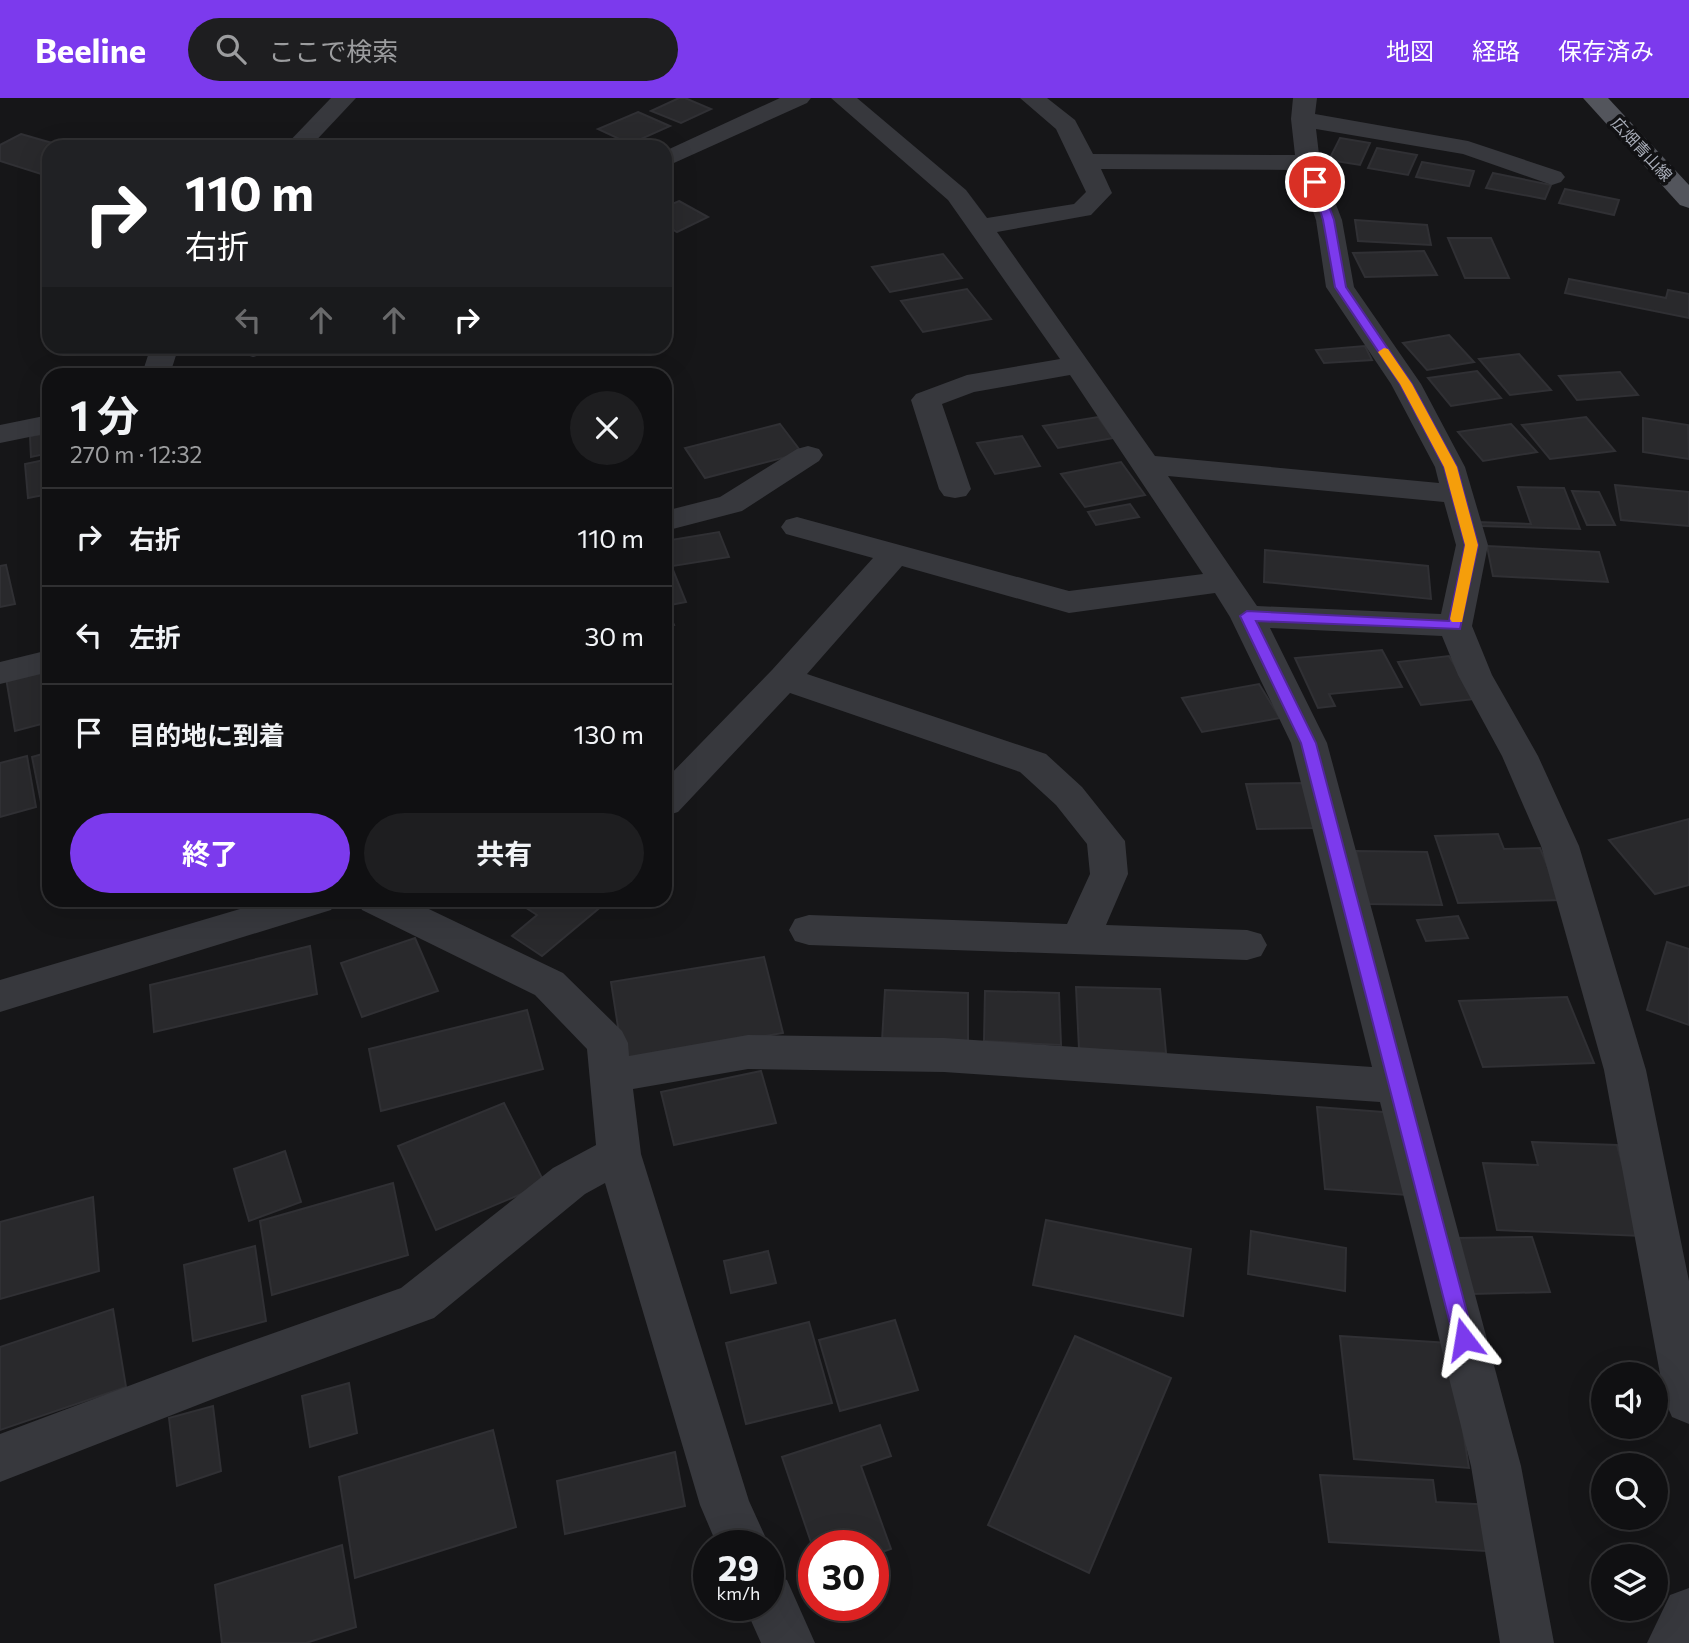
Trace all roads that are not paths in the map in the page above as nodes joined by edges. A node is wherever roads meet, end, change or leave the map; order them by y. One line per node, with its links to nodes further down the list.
1 (344, 98): 7 (street)
2 (799, 98): 8 (street)
3 (843, 98): 13 (street)
4 (1032, 98): 9 (street)
5 (1595, 98): 12 (main road, 広畑青山線)
6 (1304, 108): 10 (street); 11 (street)
7 (303, 140)
8 (672, 157)
9 (1085, 161): 10 (street); 13 (street)
10 (1308, 163): 20 (street)
11 (1552, 177)
12 (1689, 200)
13 (980, 228): 14 (street)
14 (1078, 365): 18 (street); 19 (street)
15 (42, 425): 16 (street)
16 (0, 434)
17 (808, 455): 21 (street)
18 (1143, 464): 20 (street); 24 (street)
19 (955, 489)
20 (1458, 494): 26 (street)
21 (672, 520)
22 (797, 527): 23 (street)
23 (895, 554): 24 (street); 29 (street)
24 (1224, 582): 25 (street)
25 (1247, 616): 26 (street); 38 (street)
26 (1455, 626): 40 (street)
27 (42, 663): 28 (street)
28 (0, 673)
29 (784, 678): 30 (street); 34 (street)
30 (672, 796)
31 (290, 907): 36 (street)
32 (390, 907): 37 (street)
33 (809, 930): 34 (street)
34 (1080, 939): 35 (street)
35 (1247, 945)
36 (0, 996)
37 (611, 1078): 38 (street); 39 (street)
38 (1398, 1086): 46 (street)
39 (619, 1154): 41 (street); 42 (street)
40 (1689, 1401)
41 (0, 1458)
42 (736, 1530)
43 (1689, 1614): 47 (street)
44 (778, 1621): 45 (street)
45 (788, 1643)
46 (1527, 1643)
47 (1674, 1643)

